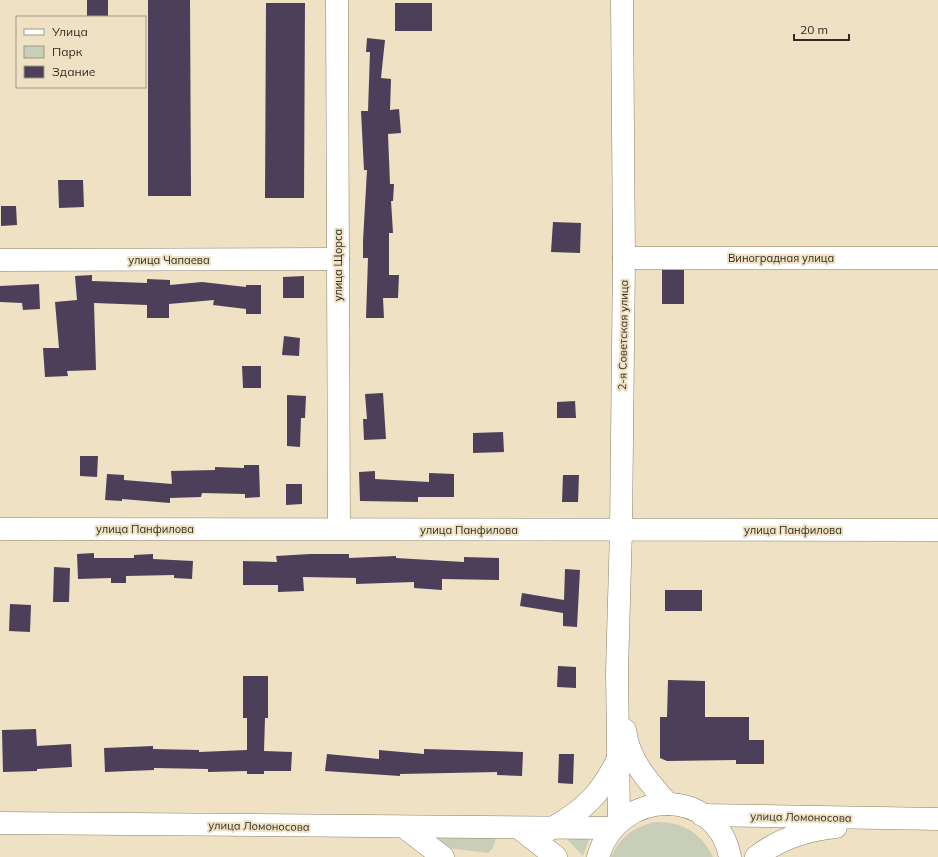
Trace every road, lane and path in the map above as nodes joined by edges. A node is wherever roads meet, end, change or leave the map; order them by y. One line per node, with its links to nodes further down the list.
1 (337, 0): 5 (street, улица Щорса)
2 (622, 0): 3 (street, 2-я Советская улица)
3 (624, 258): 4 (street, Виноградная улица); 9 (street, 2-я Советская улица)
4 (938, 258)
5 (338, 259): 6 (street, улица Чапаева); 8 (street, улица Щорса)
6 (0, 260)
7 (0, 529): 8 (street, улица Панфилова)
8 (339, 529): 9 (street, улица Панфилова)
9 (621, 530): 10 (street, улица Панфилова); 11 (street, 2-я Советская улица)
10 (938, 530)
11 (617, 671): 12 (street, 2-я Советская улица); 13 (street, 2-я Советская улица)
12 (618, 759): 18 (street, 2-я Советская улица); 21 (street, 2-я Советская улица)
13 (668, 804): 14 (street); 18 (street)
14 (702, 815): 15 (street, улица Ломоносова); 25 (street)
15 (900, 819): 16 (street, улица Ломоносова); 26 (street, улица Ломоносова)
16 (938, 819)
17 (0, 823): 19 (street, улица Ломоносова)
18 (615, 824): 21 (street, улица Ломоносова); 24 (street)
19 (404, 827): 20 (street, улица Ломоносова); 22 (street)
20 (518, 828): 21 (street, улица Ломоносова); 23 (street)
21 (551, 828)
22 (444, 857)
23 (556, 857)
24 (598, 857)
25 (730, 857)
26 (756, 857)

